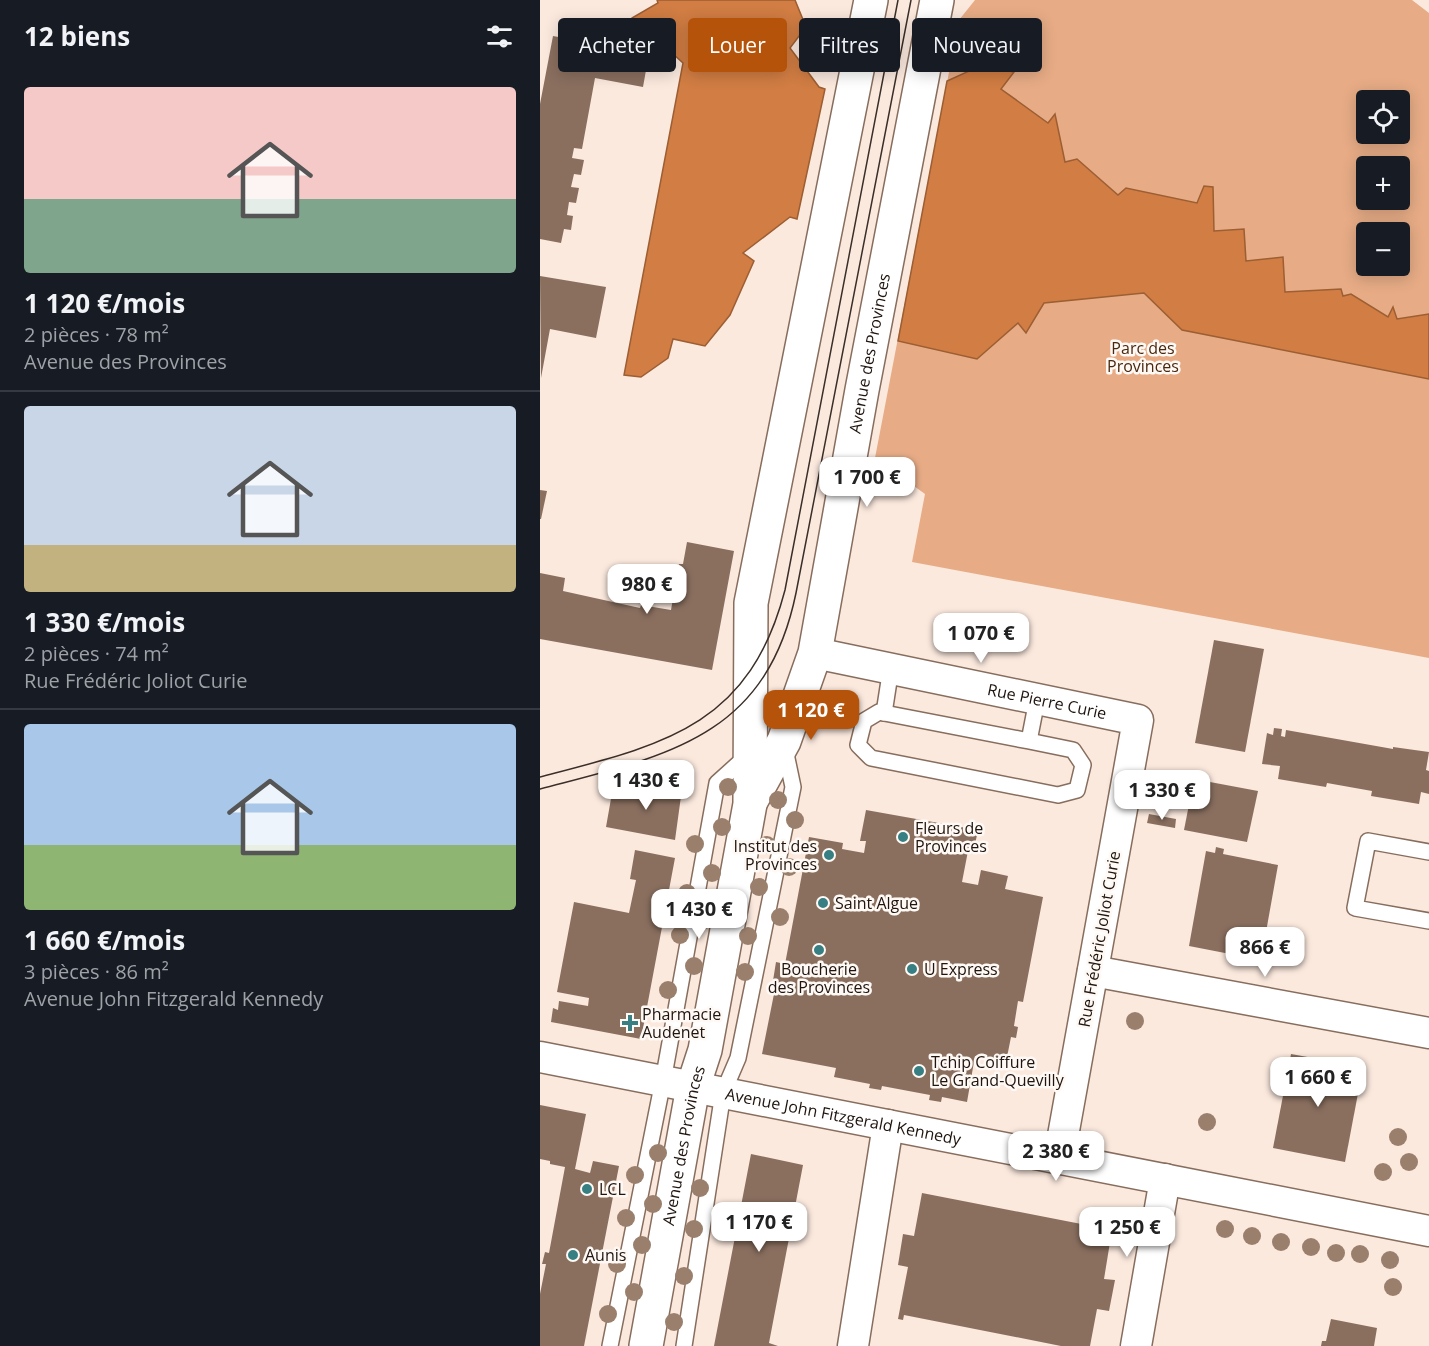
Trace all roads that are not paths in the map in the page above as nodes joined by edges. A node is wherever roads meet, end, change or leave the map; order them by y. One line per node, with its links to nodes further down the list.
1 (871, 0): 10 (street, Avenue des Provinces)
2 (937, 0): 3 (street, Avenue des Provinces)
3 (815, 653): 4 (street, Rue Pierre Curie); 8 (street, Avenue des Provinces)
4 (891, 668): 5 (street, Rue Pierre Curie); 6 (lane)
5 (1037, 700): 7 (street, Rue Pierre Curie); 9 (lane)
6 (884, 713): 9 (lane); 9 (lane)
7 (1138, 720): 14 (street, Rue Frédéric Joliot Curie)
8 (784, 741): 11 (street, Avenue des Provinces); 17 (lane)
9 (1029, 741)
10 (750, 753): 11 (street, Avenue des Provinces); 17 (lane)
11 (750, 804): 17 (street, Avenue des Provinces)
12 (1429, 852): 13 (lane)
13 (1429, 921)
14 (1093, 971): 15 (street); 19 (street, Rue Frédéric Joliot Curie)
15 (1429, 1033)
16 (540, 1057): 17 (street, Avenue John Fitzgerald Kennedy)
17 (693, 1087): 18 (street, Avenue John Fitzgerald Kennedy); 22 (lane); 23 (street, Avenue des Provinces); 24 (lane)
18 (888, 1125): 19 (street, Avenue John Fitzgerald Kennedy); 25 (street)
19 (1059, 1158): 20 (street, Avenue John Fitzgerald Kennedy)
20 (1166, 1179): 21 (street, Avenue John Fitzgerald Kennedy); 26 (street)
21 (1429, 1231)
22 (610, 1346)
23 (646, 1346)
24 (684, 1346)
25 (853, 1346)
26 (1136, 1346)

